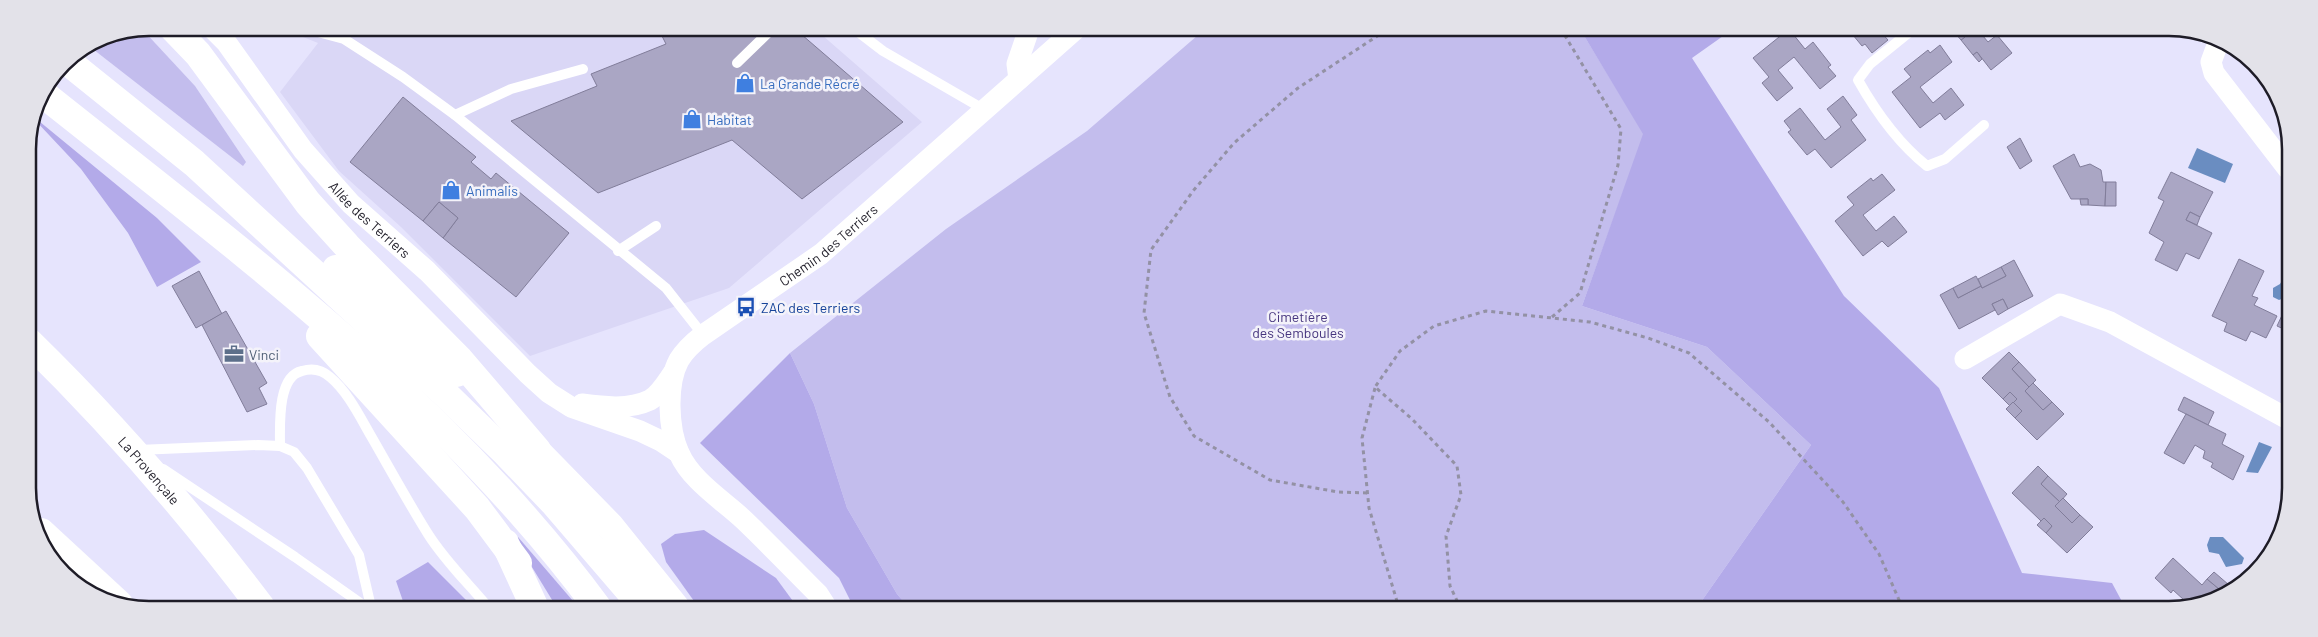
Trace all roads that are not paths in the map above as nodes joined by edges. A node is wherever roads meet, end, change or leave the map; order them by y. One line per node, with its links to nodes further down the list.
1 (181, 36): 33 (main road)
2 (220, 36): 27 (street, Allée des Terriers)
3 (333, 36): 16 (lane)
4 (765, 36): 10 (lane)
5 (863, 36): 15 (lane)
6 (1026, 36): 13 (street)
7 (1068, 36): 13 (street, Chemin des Terriers)
8 (1905, 36): 17 (lane)
9 (2216, 47): 18 (street)
10 (737, 63)
11 (73, 65): 19 (main road)
12 (583, 69): 16 (lane)
13 (1019, 79): 15 (street, Chemin des Terriers)
14 (48, 98): 21 (main road)
15 (985, 110): 23 (street, Chemin des Terriers)
16 (456, 115): 22 (lane)
17 (1984, 125)
18 (2282, 161)
19 (194, 164): 33 (main road); 46 (main road)
20 (656, 226): 22 (lane)
21 (232, 245): 36 (main road); 45 (main road)
22 (618, 251): 23 (lane)
23 (703, 335): 26 (street, Chemin des Terriers)
24 (36, 349): 32 (main road, La Provençale)
25 (1966, 359): 29 (street)
26 (674, 372): 28 (street); 30 (street, Chemin des Terriers)
27 (549, 393): 28 (street, Allée des Terriers); 34 (street, Allée des Terriers)
28 (650, 400): 30 (street)
29 (2282, 416)
30 (672, 430): 34 (street, Chemin des Terriers)
31 (280, 446): 32 (lane); 41 (lane); 42 (lane)
32 (134, 450): 39 (main road, La Provençale); 40 (lane)
33 (537, 450): 47 (main road)
34 (679, 453): 37 (street, Chemin des Terriers)
35 (49, 541): 38 (main road)
36 (505, 543): 43 (main road); 44 (main road)
37 (782, 558): 48 (street, Chemin des Terriers); 49 (street, Chemin des Terriers)
38 (106, 592)
39 (257, 601)
40 (358, 601)
41 (370, 601)
42 (482, 601)
43 (532, 601)
44 (542, 601)
45 (592, 601)
46 (638, 601)
47 (670, 601)
48 (808, 601)
49 (822, 601)

